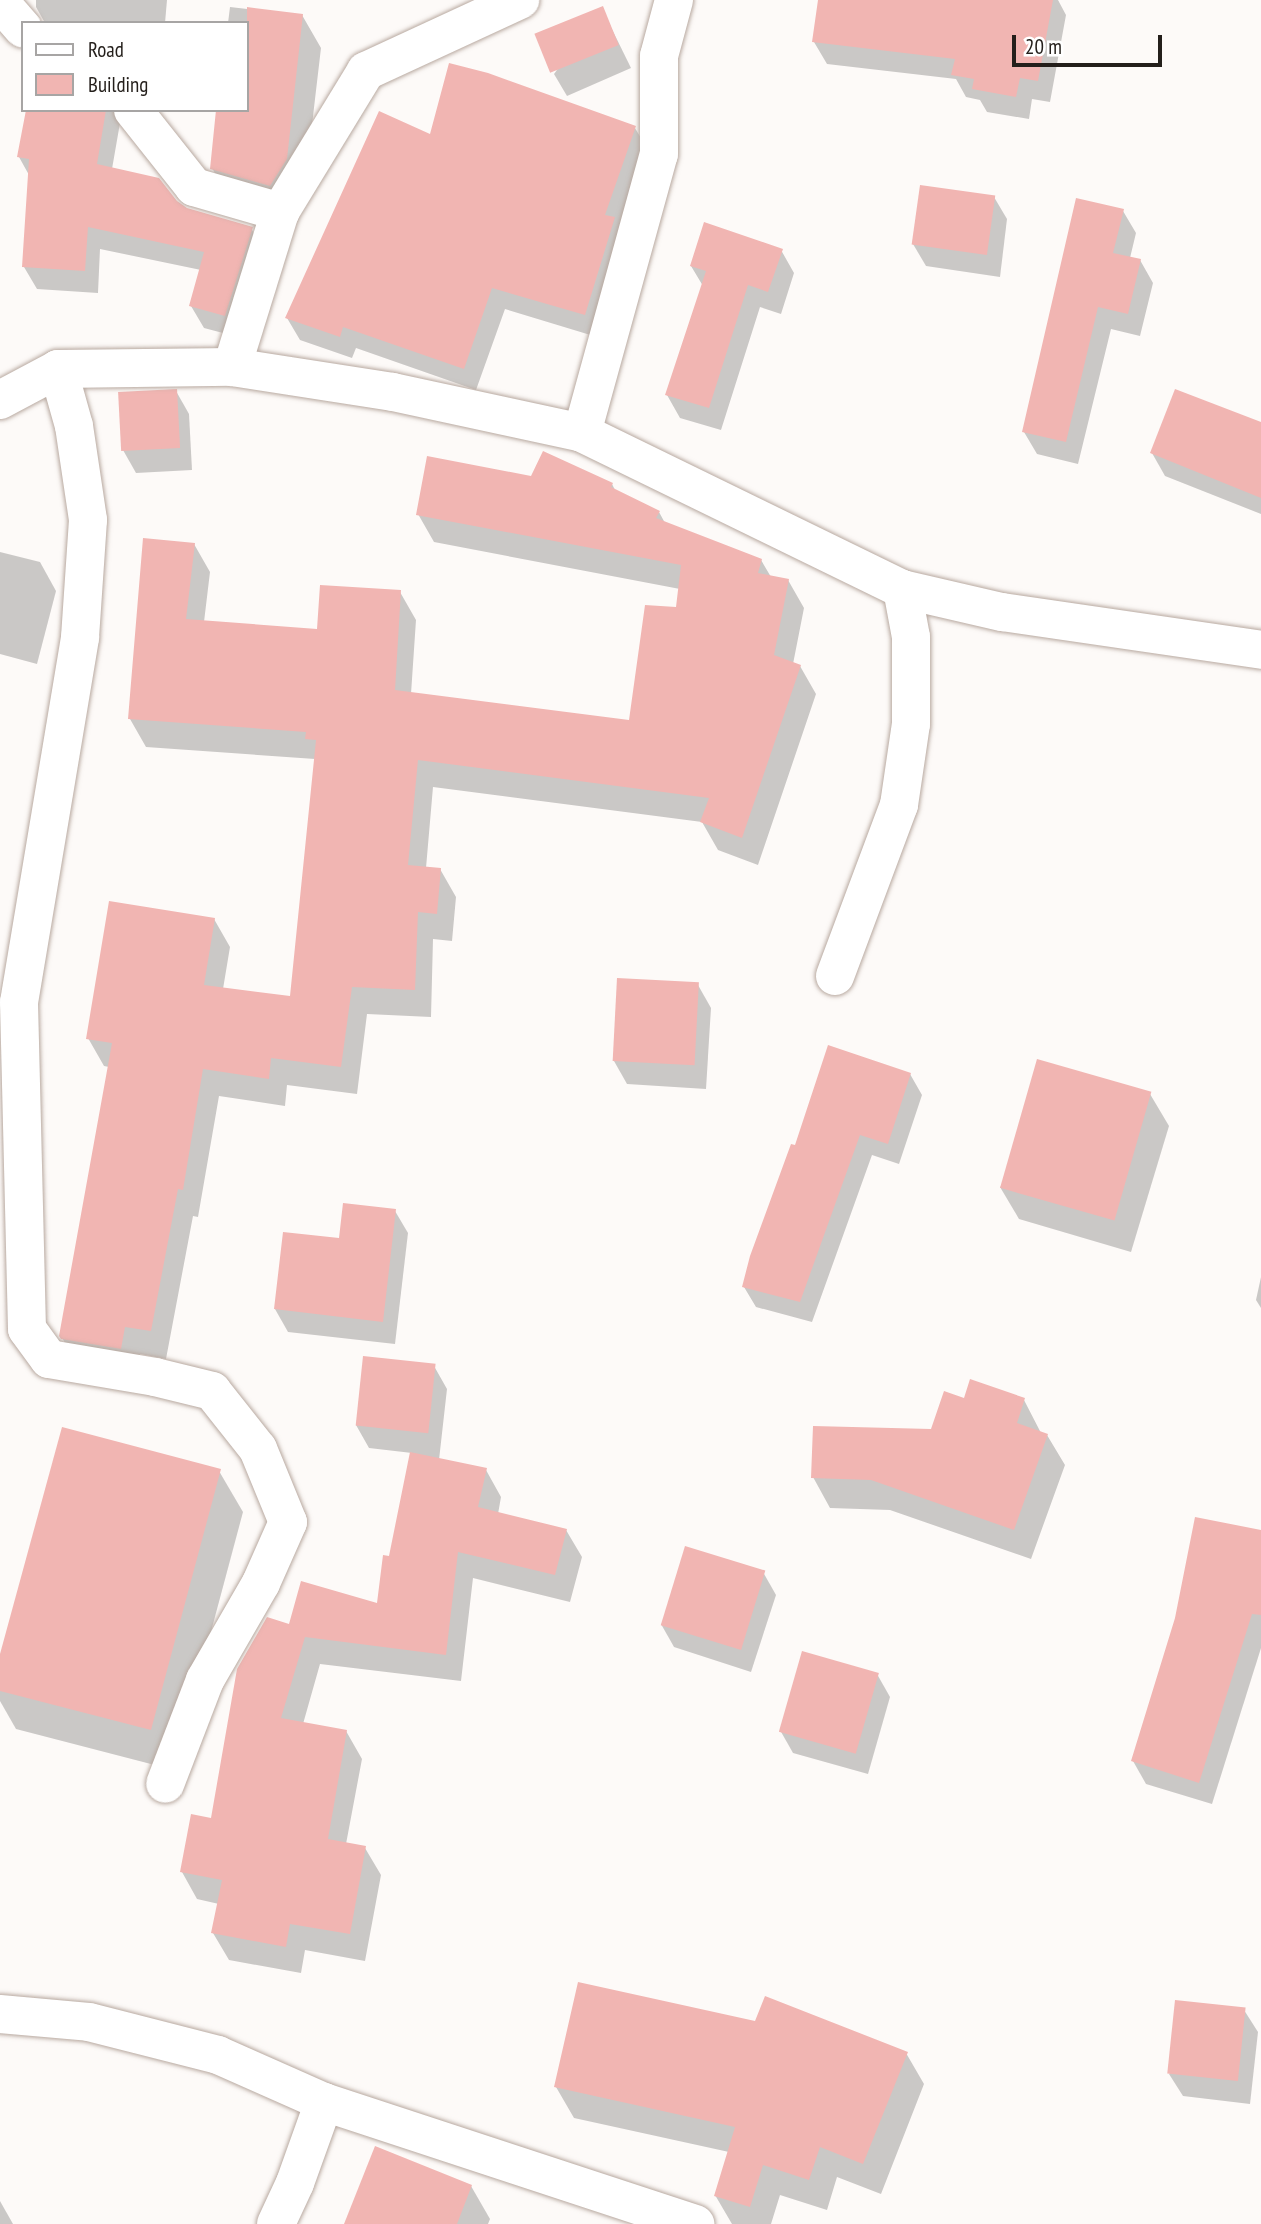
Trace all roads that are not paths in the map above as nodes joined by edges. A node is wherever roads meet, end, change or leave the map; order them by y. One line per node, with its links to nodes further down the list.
1 (520, 0): 6 (street)
2 (674, 0): 10 (street)
3 (0, 2): 4 (street)
4 (21, 25)
5 (135, 112): 6 (street)
6 (280, 212): 7 (street)
7 (232, 367): 8 (street); 10 (street)
8 (58, 369): 9 (street); 14 (street)
9 (0, 400)
10 (582, 433): 11 (street)
11 (902, 589): 12 (street); 13 (street)
12 (1261, 650)
13 (835, 976)
14 (19, 1002): 15 (street); 16 (street)
15 (0, 1048)
16 (165, 1784)
17 (0, 2014): 18 (street)
18 (324, 2102): 19 (street); 20 (street)
19 (276, 2224)
20 (695, 2224)

